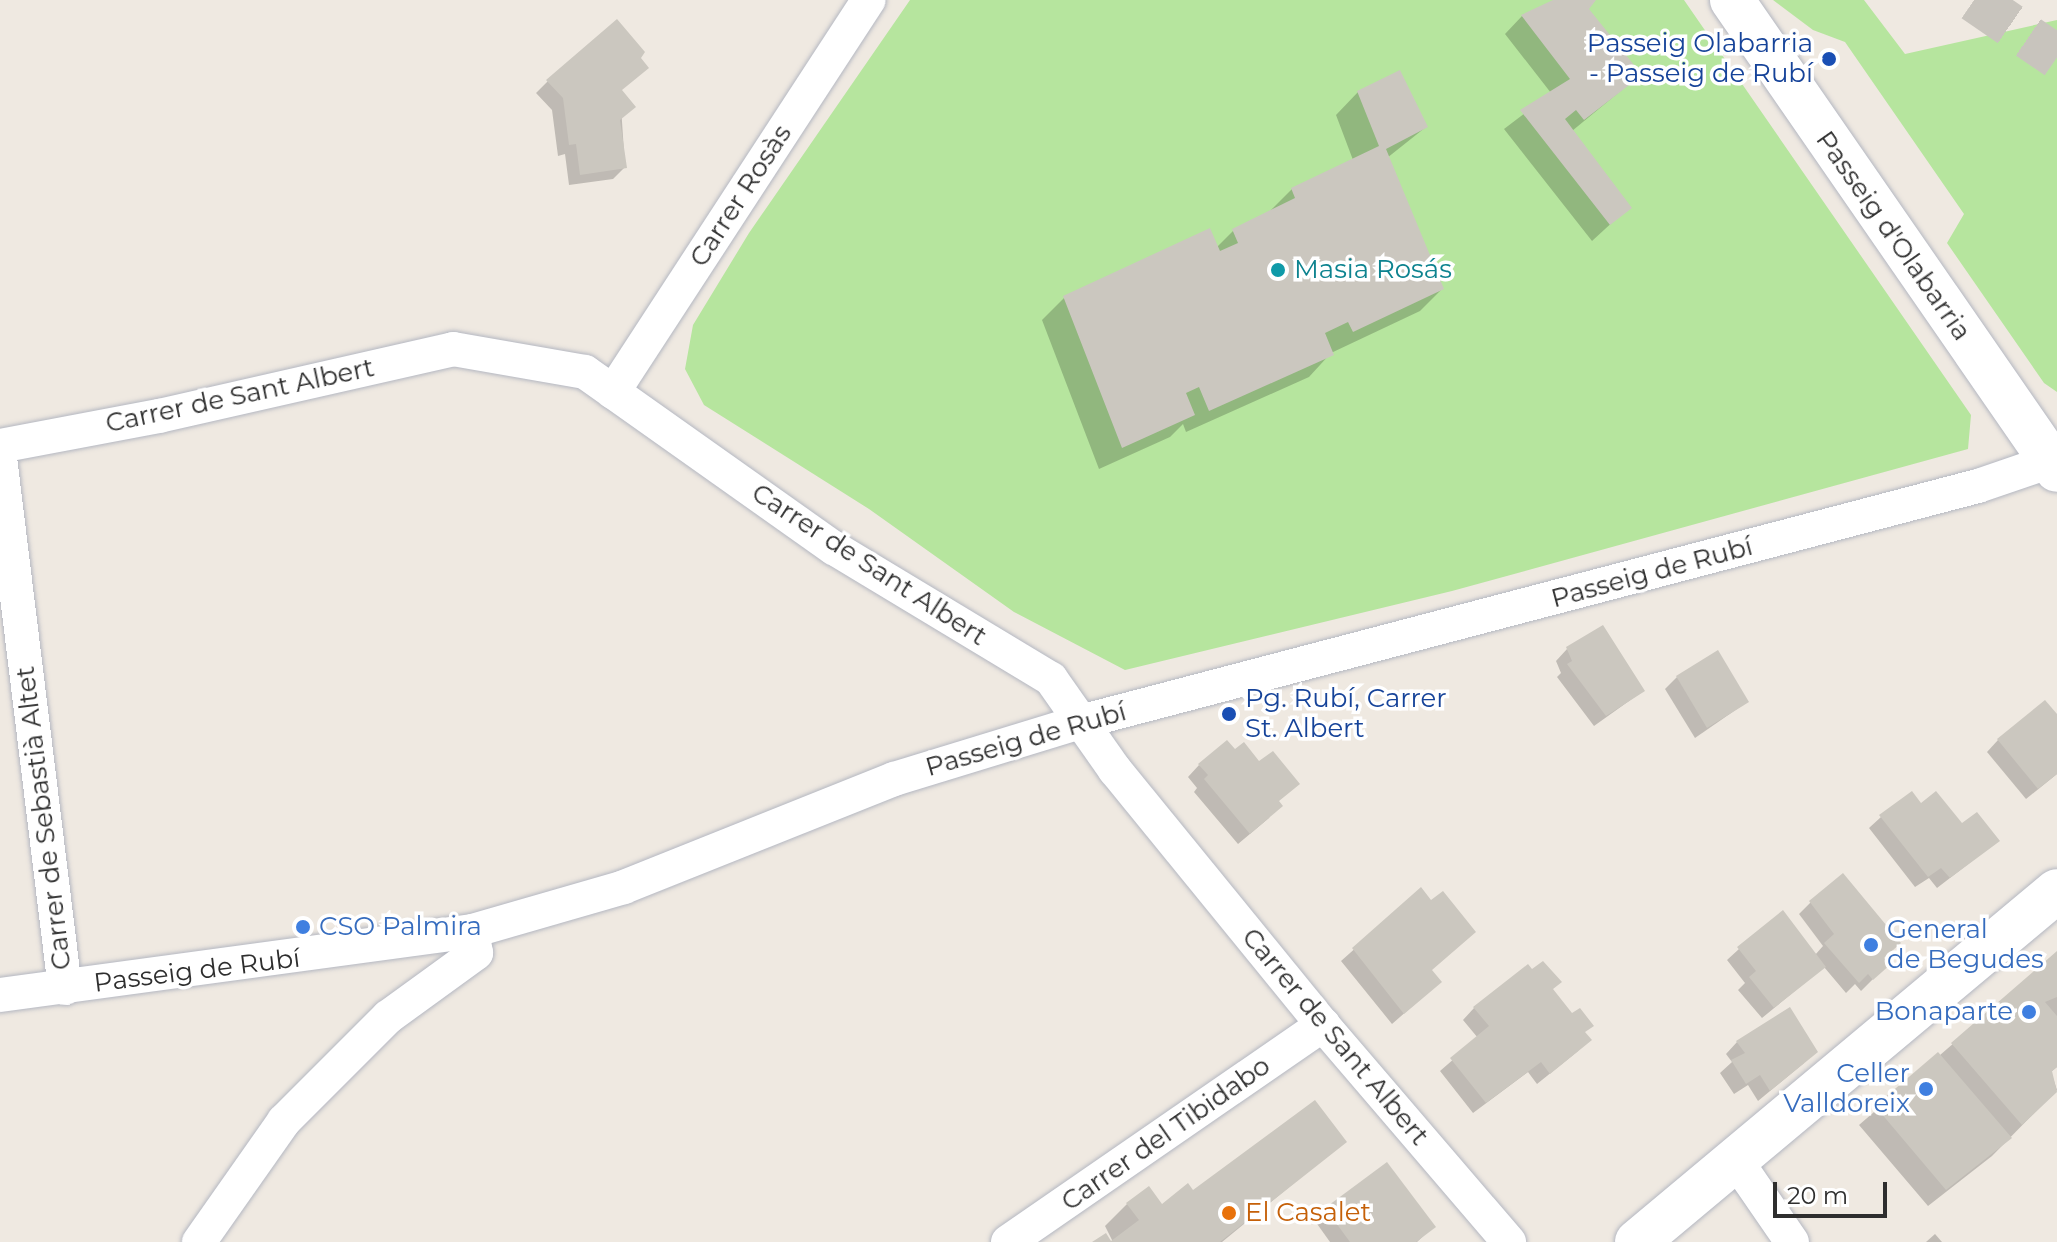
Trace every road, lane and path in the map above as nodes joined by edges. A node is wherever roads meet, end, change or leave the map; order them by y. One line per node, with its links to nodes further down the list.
1 (869, 0): 3 (street, Carrer Rosàs)
2 (1732, 0): 6 (main road, Passeig d'Olabarria)
3 (613, 392): 4 (street, Carrer de Sant Albert); 7 (street, Carrer de Sant Albert)
4 (0, 446)
5 (0, 458): 10 (street, Carrer de Sebastià Altet)
6 (2055, 464): 7 (street, Passeig de Rubí)
7 (1084, 721): 9 (street, Passeig de Rubí); 12 (street, Carrer de Sant Albert)
8 (2057, 891): 13 (main road)
9 (472, 931): 10 (street, Passeig de Rubí); 14 (street)
10 (65, 988): 11 (street, Passeig de Rubí)
11 (0, 995)
12 (1323, 1025): 15 (street, Carrer del Tibidabo); 16 (street, Carrer de Sant Albert)
13 (1737, 1162): 17 (main road); 18 (street)
14 (199, 1242)
15 (1008, 1242)
16 (1509, 1242)
17 (1637, 1242)
18 (1792, 1242)

